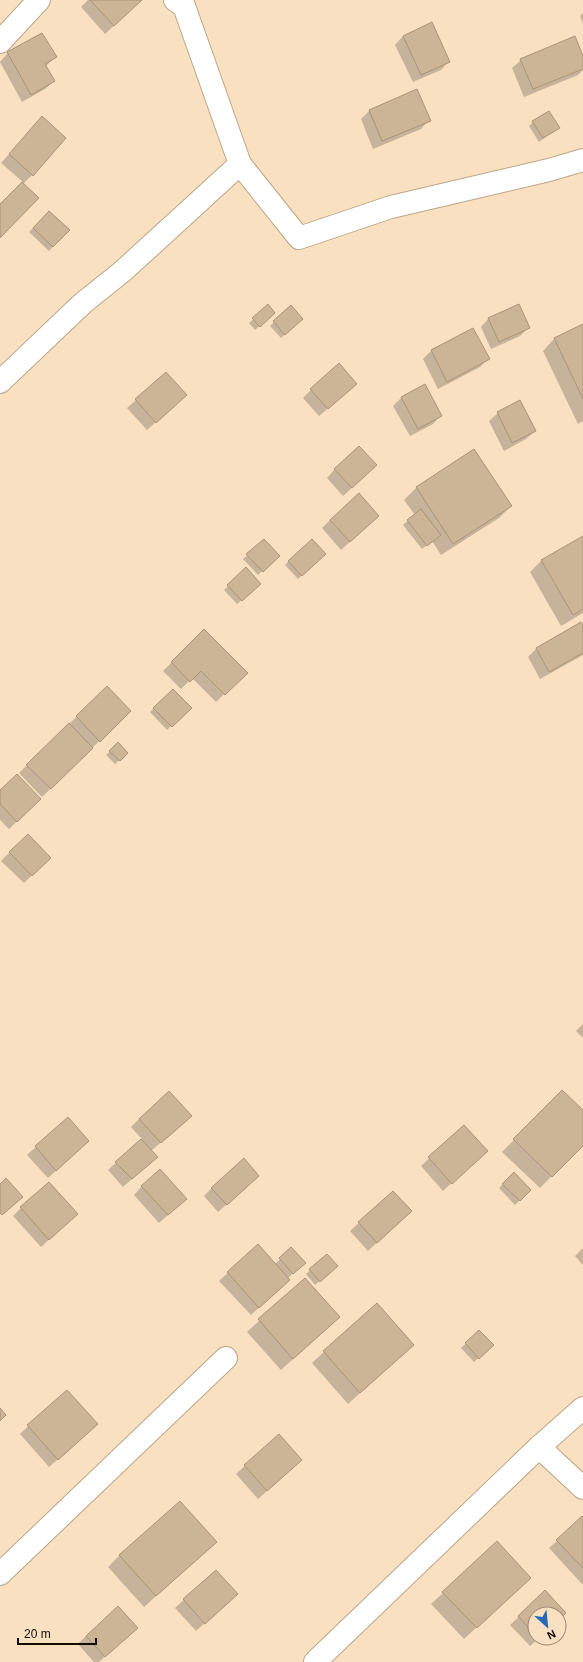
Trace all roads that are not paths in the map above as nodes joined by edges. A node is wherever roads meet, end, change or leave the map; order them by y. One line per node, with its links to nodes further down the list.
1 (39, 0): 3 (street)
2 (175, 0): 5 (street)
3 (0, 42)
4 (583, 160): 5 (street)
5 (240, 164): 6 (street)
6 (0, 382)
7 (226, 1358): 11 (street)
8 (583, 1408): 9 (street)
9 (539, 1447): 10 (street); 12 (street)
10 (583, 1488)
11 (0, 1574)
12 (315, 1662)

